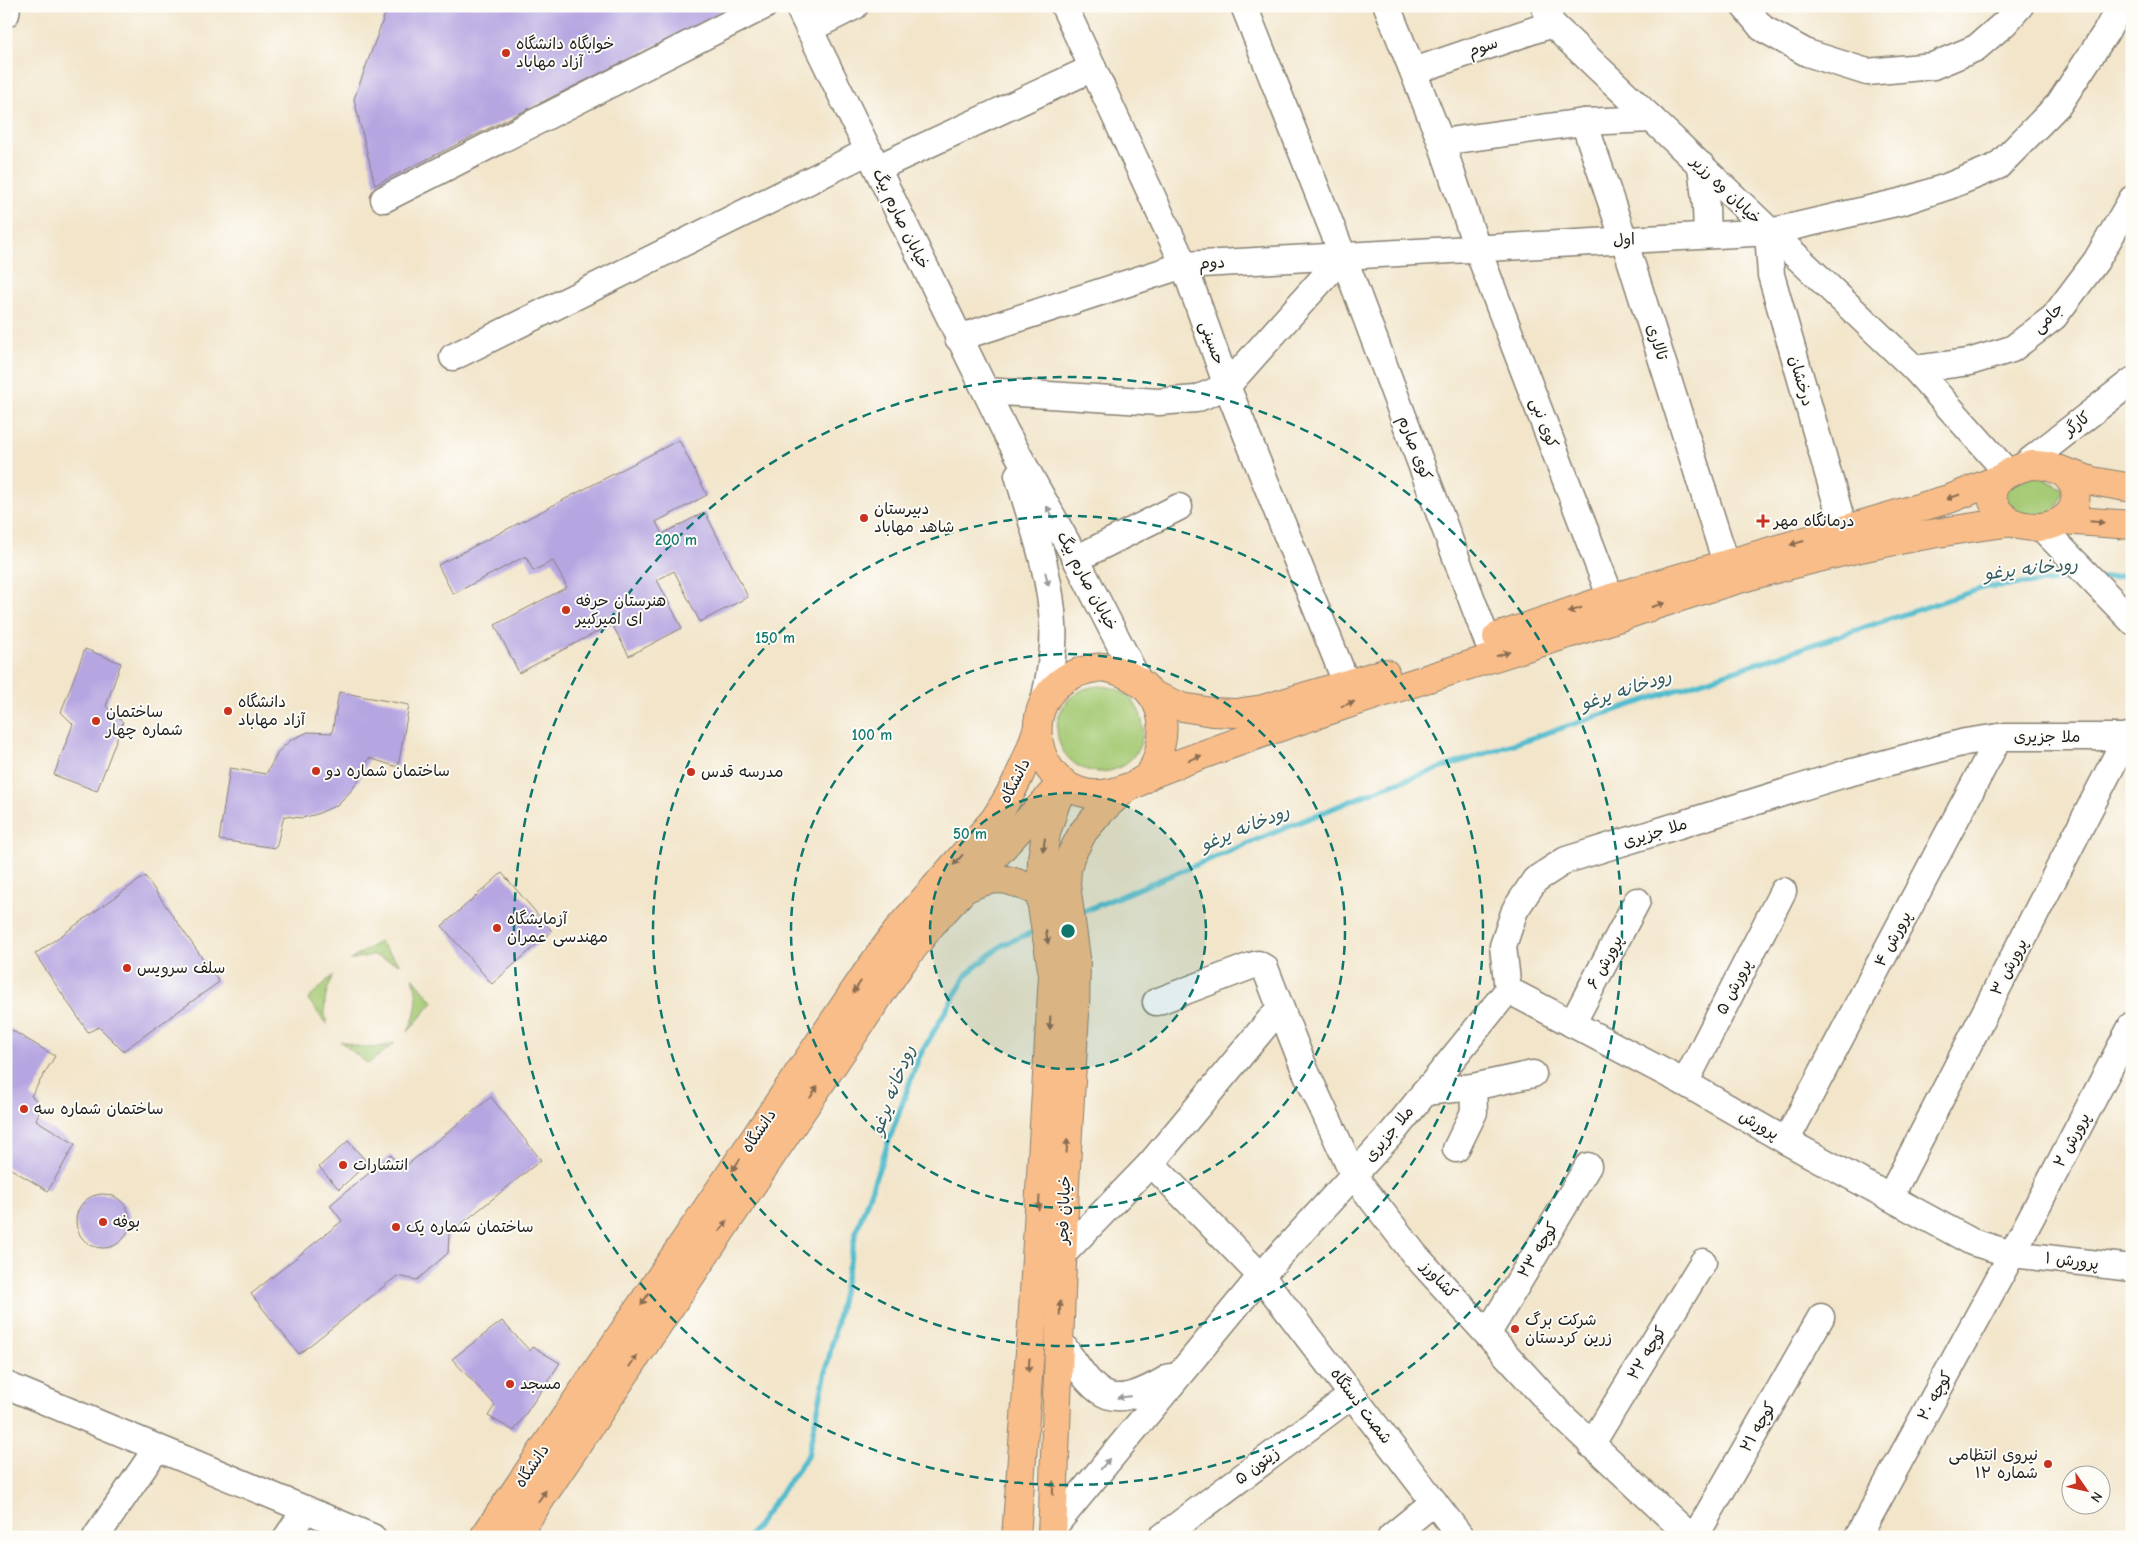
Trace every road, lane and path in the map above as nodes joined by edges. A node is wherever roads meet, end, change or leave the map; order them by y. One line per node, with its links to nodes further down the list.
1 (7, 6): 11 (street)
2 (764, 6): 21 (street)
3 (798, 6): 13 (street, خیابان صارم بیگ)
4 (855, 6): 13 (street)
5 (1064, 6): 14 (street, حسینی)
6 (1244, 6): 27 (street, کوی صارم)
7 (1387, 6): 15 (street, کوی نبی)
8 (1744, 6): 9 (street)
9 (2020, 6)
10 (2120, 6): 23 (street, اول)
11 (6, 14)
12 (1548, 15): 15 (street, سوم); 16 (street, خیابان وه رزیر)
13 (809, 30): 19 (street, خیابان صارم بیگ)
14 (1093, 68): 19 (street); 28 (street, حسینی)
15 (1414, 71): 18 (street, کوی نبی)
16 (1652, 118): 17 (street); 20 (street, خیابان وه رزیر)
17 (1584, 122): 18 (street); 25 (street, تالاری)
18 (1440, 142): 26 (street, کوی نبی)
19 (873, 159): 29 (street, خیابان صارم بیگ); 30 (street)
20 (1701, 165): 23 (street, خیابان وه رزیر); 24 (street)
21 (384, 199)
22 (2132, 199): 31 (street, جامی)
23 (1769, 232): 24 (street, اول); 31 (street, خیابان وه رزیر); 44 (street, درخشان)
24 (1707, 235): 25 (street, اول)
25 (1624, 240): 26 (street, اول); 46 (street, تالاری)
26 (1477, 248): 27 (street, دوم); 47 (street, کوی نبی)
27 (1343, 256): 28 (street, دوم); 33 (street); 49 (street, کوی صارم)
28 (1184, 265): 29 (street, دوم); 33 (street, حسینی)
29 (958, 338): 34 (street, خیابان صارم بیگ)
30 (453, 357)
31 (1915, 369): 38 (street, خیابان وه رزیر)
32 (2132, 381): 35 (street, کارگر)
33 (1227, 386): 34 (street); 50 (street, حسینی)
34 (986, 391): 36 (street, خیابان صارم بیگ)
35 (2106, 401): 37 (street); 38 (street, کارگر)
36 (1005, 431): 45 (street, خیابان صارم بیگ, one-way to 36); 52 (street, خیابان صارم بیگ, one-way to 52)
37 (2060, 470): 38 (main road); 39 (main road); 42 (main road)
38 (2009, 473): 41 (main road); 44 (main road, one-way to 44)
39 (2132, 488)
40 (1179, 508): 45 (street)
41 (2012, 522): 42 (main road); 57 (main road, one-way to 41)
42 (2052, 523): 43 (main road, one-way to 43); 48 (street)
43 (2132, 525)
44 (1844, 529): 46 (main road, one-way to 46)
45 (1076, 559): 51 (street, خیابان صارم بیگ)
46 (1726, 563): 47 (main road)
47 (1611, 598): 49 (main road, one-way to 49)
48 (2132, 621)
49 (1487, 640): 50 (main road)
50 (1347, 684): 51 (main road)
51 (1145, 687): 52 (main road); 57 (main road)
52 (1044, 702): 53 (main road)
53 (1037, 730): 56 (main road); 96 (main road, دانشگاه, one-way to 96)
54 (1999, 737): 55 (street, ملا جزیری); 62 (street, ملا جزیری); 71 (street, پرورش ۴)
55 (2130, 737): 76 (street, پرورش ۳)
56 (1063, 782): 57 (main road); 58 (main road, دانشگاه); 60 (main road, one-way to 60)
57 (1138, 782): 60 (main road)
58 (967, 888): 60 (main road); 97 (main road, دانشگاه, one-way to 58)
59 (1783, 891): 68 (street, پرورش ۵)
60 (1050, 893): 78 (main road, خیابان فجر, one-way to 60); 98 (main road, خیابان فجر, one-way to 98)
61 (1637, 900): 65 (street, پرورش ۶)
62 (1508, 990): 65 (street, پرورش); 70 (street, ملا جزیری)
63 (1156, 1002): 64 (street, کشاورز)
64 (1280, 1009): 73 (street); 75 (street, کشاورز)
65 (1572, 1024): 68 (street, پرورش)
66 (2132, 1025): 77 (street, پرورش ۲)
67 (1533, 1074): 69 (street)
68 (1685, 1083): 71 (street, پرورش)
69 (1473, 1087): 70 (street); 72 (street)
70 (1424, 1092): 75 (street, ملا جزیری)
71 (1786, 1141): 76 (street, پرورش)
72 (1456, 1149)
73 (1151, 1163): 78 (street); 81 (street, شصت دستگاه)
74 (1588, 1166): 83 (street, کوچه ۲۳)
75 (1354, 1176): 81 (street, ملا جزیری); 83 (street, کشاورز)
76 (1890, 1197): 77 (street, پرورش)
77 (2012, 1254): 80 (street, پرورش ۱); 104 (street, کوچه ۲۰)
78 (1062, 1256): 84 (main road, خیابان فجر, one-way to 78)
79 (1703, 1262): 88 (street, کوچه ۲۲)
80 (2132, 1268)
81 (1261, 1276): 85 (street, ملا جزیری); 87 (street, شصت دستگاه)
82 (1821, 1317): 103 (street, کوچه ۲۱)
83 (1488, 1333): 88 (street, کشاورز)
84 (1059, 1340): 85 (street, one-way to 84); 92 (main road, خیابان فجر, one-way to 84)
85 (1183, 1369): 92 (street, ملا جزیری, one-way to 85)
86 (7, 1386): 89 (street)
87 (1352, 1395): 90 (street, شصت دستگاه); 99 (street, زیتون ۵)
88 (1592, 1445): 102 (street, کشاورز)
89 (157, 1448): 91 (street); 93 (street)
90 (1434, 1502): 100 (street); 101 (street, شصت دستگاه)
91 (306, 1509): 94 (street); 95 (street)
92 (1052, 1533)
93 (96, 1537)
94 (287, 1537)
95 (372, 1537)
96 (484, 1537)
97 (515, 1537)
98 (1016, 1537)
99 (1162, 1537)
100 (1391, 1537)
101 (1460, 1537)
102 (1691, 1537)
103 (1696, 1537)
104 (1858, 1537)

